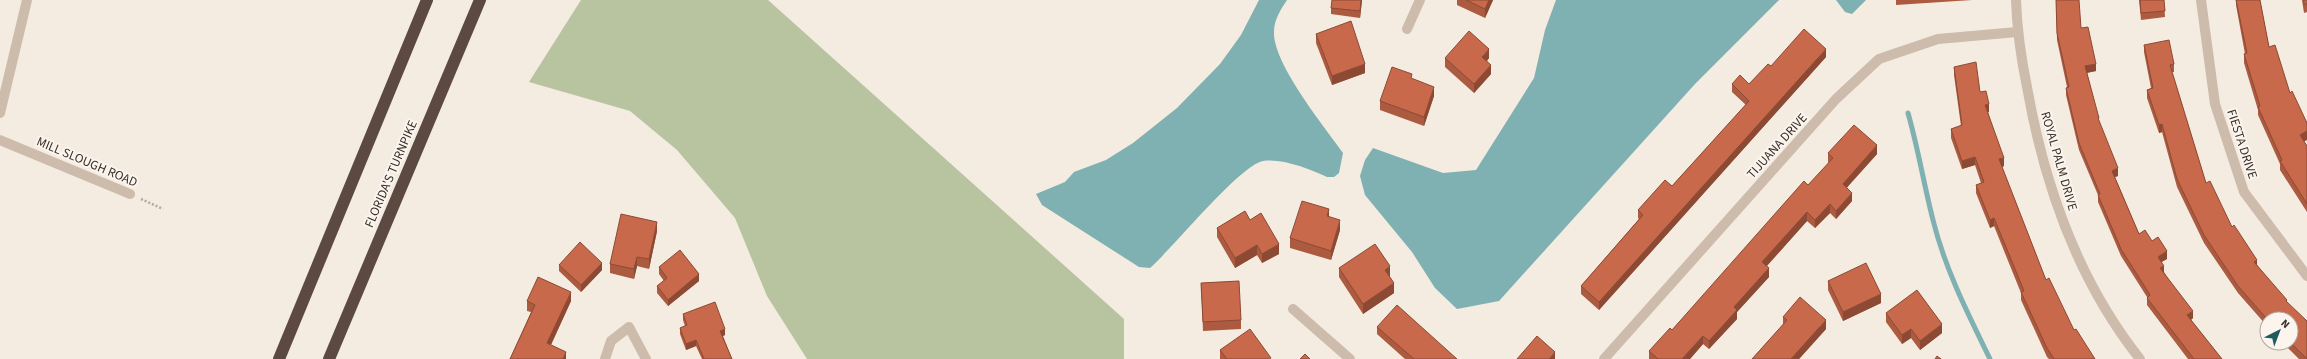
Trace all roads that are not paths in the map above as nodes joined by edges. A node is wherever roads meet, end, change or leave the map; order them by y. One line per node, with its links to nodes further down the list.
1 (27, 0): 9 (street)
2 (428, 0): 14 (highway)
3 (480, 0): 15 (highway, FLORIDA'S TURNPIKE)
4 (1420, 0): 7 (street)
5 (2016, 0): 8 (street, ROYAL PALM DRIVE)
6 (2201, 0): 12 (street, FIESTA DRIVE)
7 (1407, 29)
8 (2017, 32): 19 (street, TIJUANA DRIVE); 20 (street, ROYAL PALM DRIVE)
9 (0, 114)
10 (0, 140): 11 (street, MILL SLOUGH ROAD)
11 (130, 194)
12 (2307, 276)
13 (1293, 309): 18 (street)
14 (279, 359)
15 (329, 359)
16 (605, 359): 17 (street)
17 (646, 359)
18 (1350, 359)
19 (1604, 359)
20 (2140, 359)

